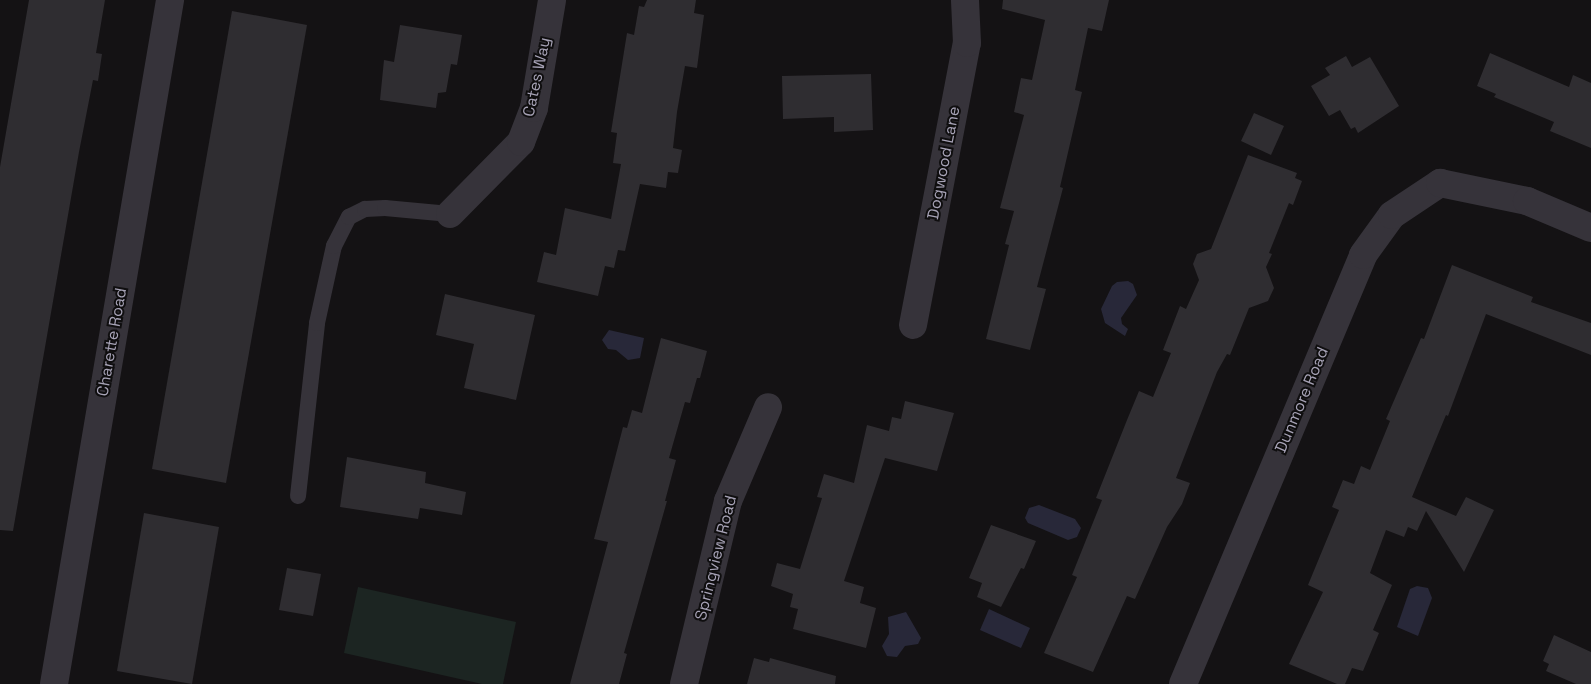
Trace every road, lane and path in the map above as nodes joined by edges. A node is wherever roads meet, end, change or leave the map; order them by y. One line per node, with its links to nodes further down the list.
1 (170, 0): 9 (street, Charette Road)
2 (552, 0): 4 (street, Cates Way)
3 (965, 0): 6 (street, Dogwood Lane)
4 (450, 214): 8 (lane)
5 (1591, 228): 11 (street, Dunmore Road)
6 (913, 325)
7 (768, 407): 10 (street, Springview Road)
8 (298, 496)
9 (54, 684)
10 (684, 684)
11 (1183, 684)

